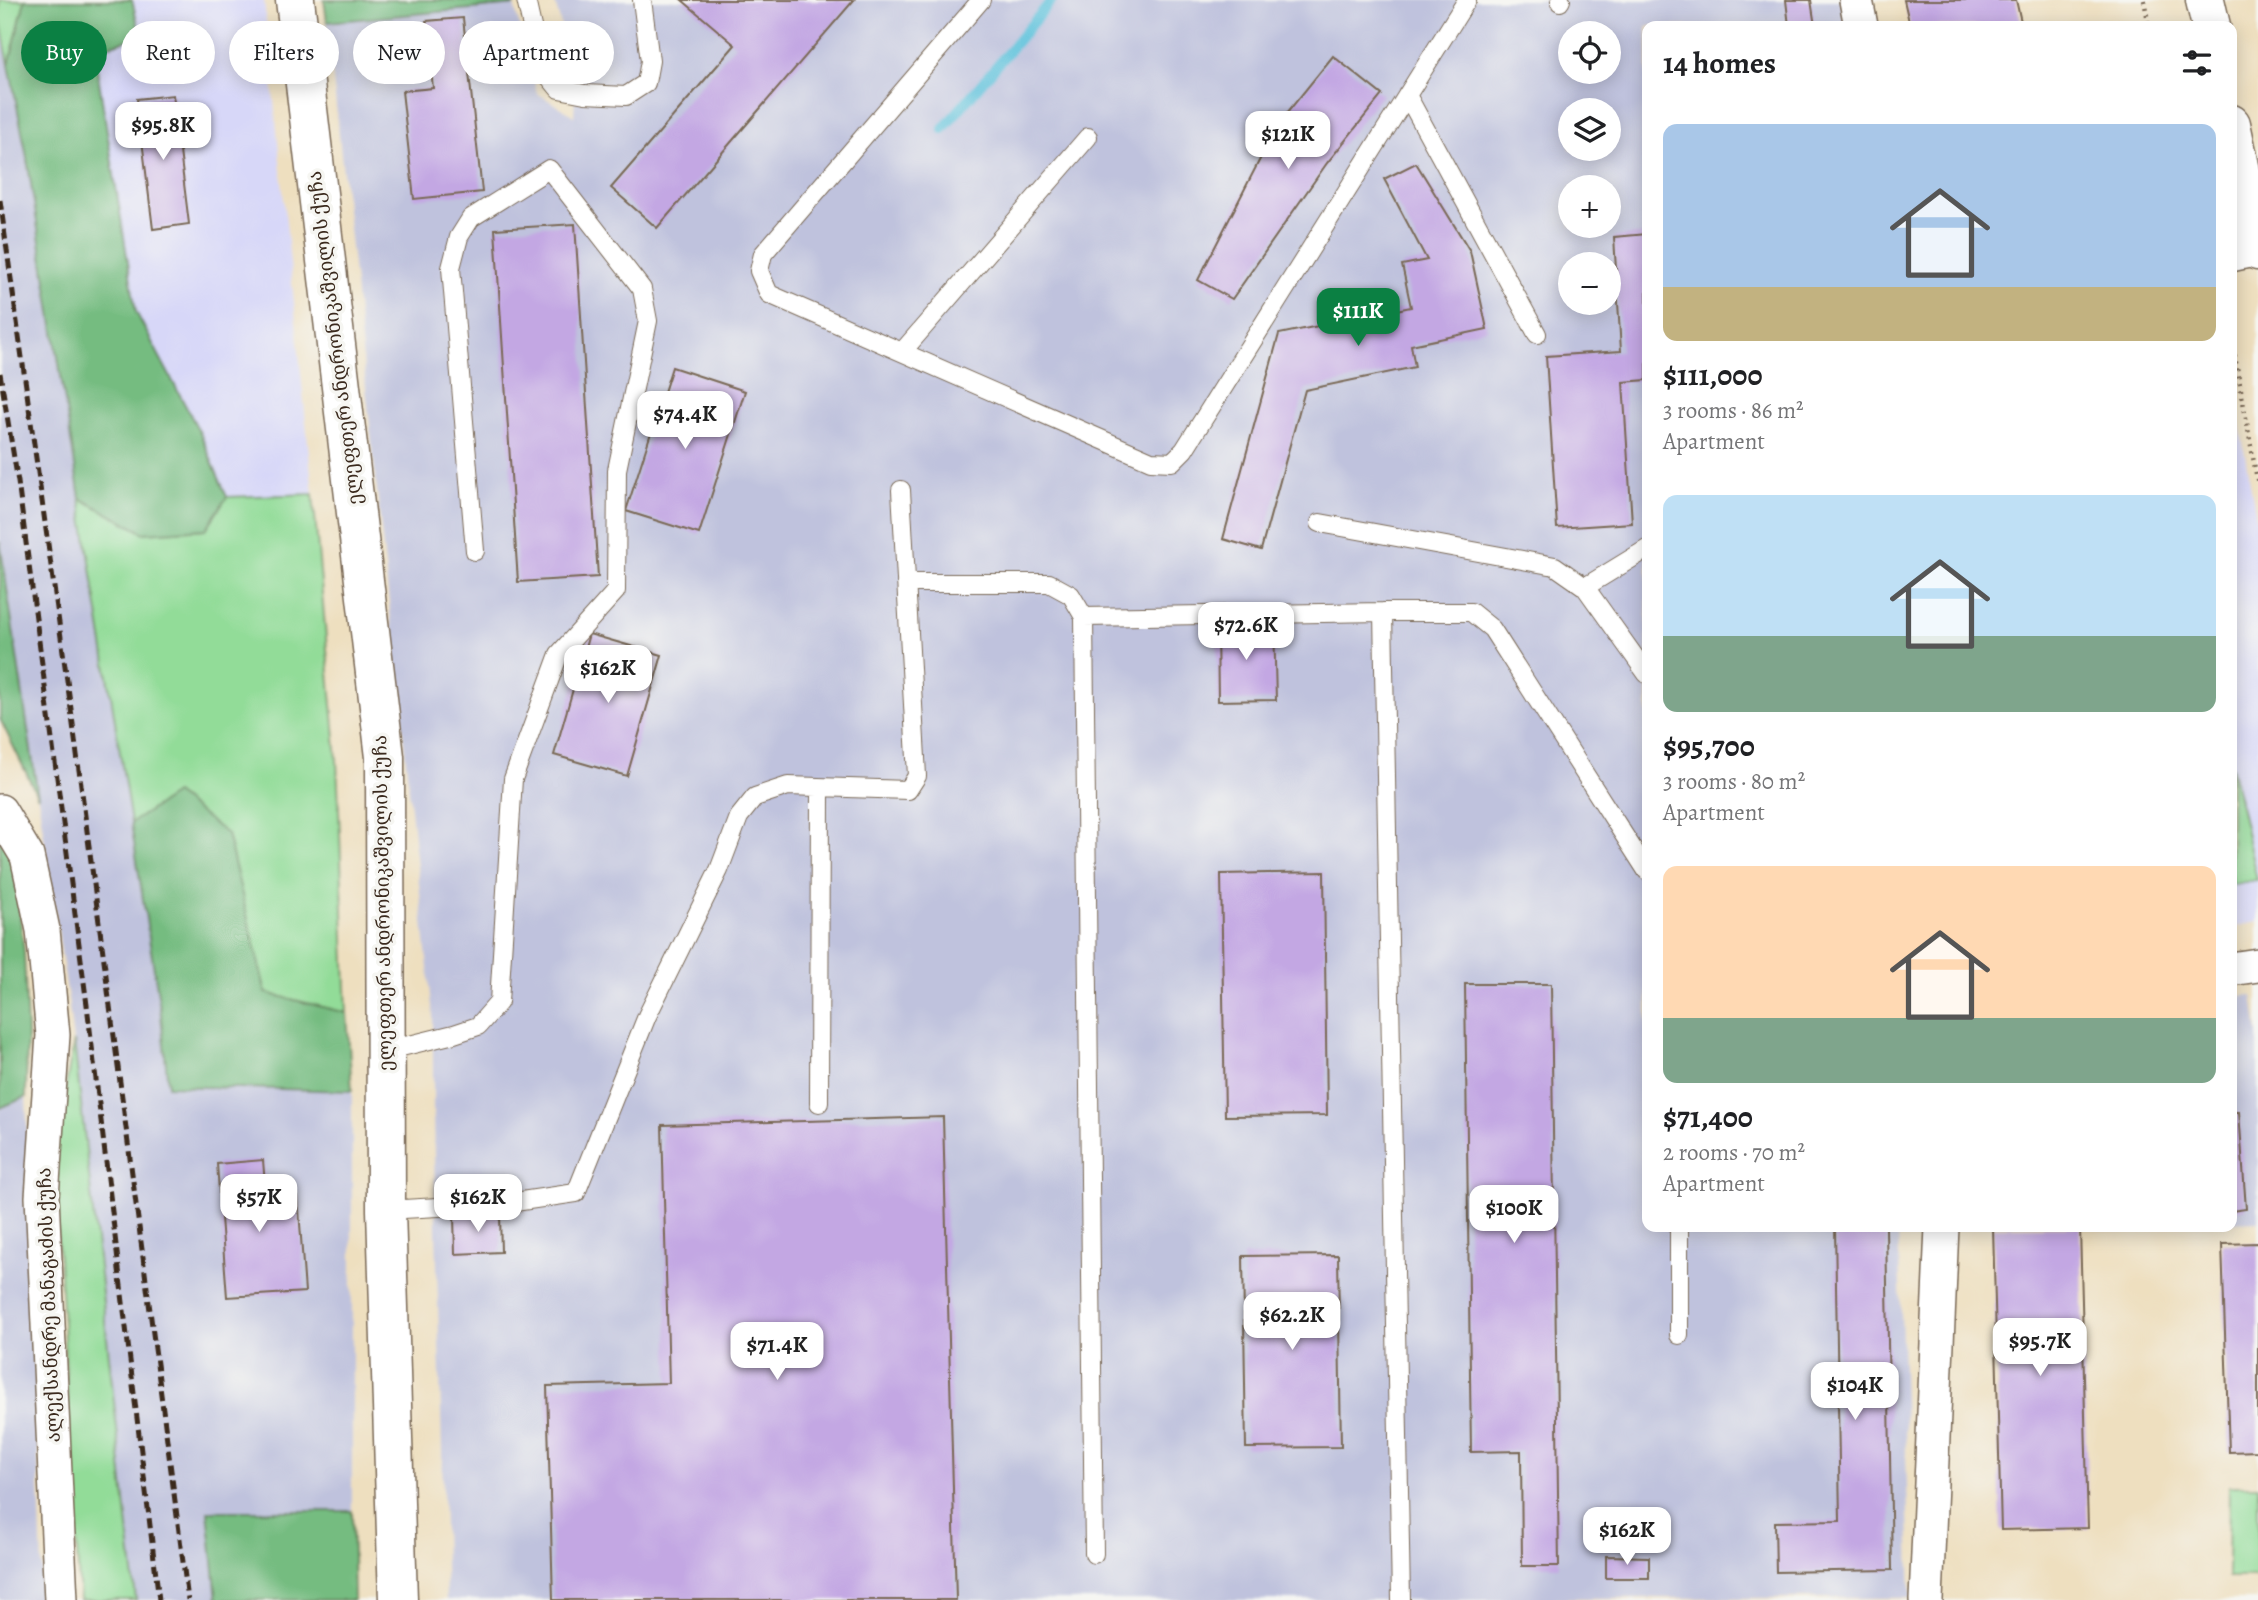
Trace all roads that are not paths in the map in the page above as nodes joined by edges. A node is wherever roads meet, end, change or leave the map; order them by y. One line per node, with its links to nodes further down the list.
1 (295, 0): 31 (main road, ელეფთერ ანდრონიკაშვილის ქუჩა)
2 (526, 0): 3 (lane)
3 (642, 0)
4 (981, 0): 16 (lane)
5 (1467, 0): 10 (lane)
6 (1856, 0): 8 (street)
7 (2205, 0): 9 (main road)
8 (1860, 21)
9 (2210, 21)
10 (1408, 95): 15 (lane); 16 (lane)
11 (1088, 137): 16 (lane)
12 (2237, 152): 13 (main road)
13 (2258, 250): 14 (street)
14 (2237, 254)
15 (1537, 334)
16 (902, 352)
17 (901, 490): 21 (lane)
18 (1320, 523): 22 (lane)
19 (475, 551): 31 (lane)
20 (1642, 552): 22 (lane)
21 (906, 583): 24 (lane); 26 (lane)
22 (1585, 587): 25 (lane)
23 (1383, 612): 24 (lane); 28 (lane); 40 (lane)
24 (1084, 617): 37 (lane)
25 (1642, 667)
26 (820, 788): 32 (lane); 33 (lane)
27 (0, 811): 38 (street, ალექსანდრე მანაგაძის ქუჩა)
28 (1642, 863)
29 (2258, 965): 30 (street)
30 (2237, 968)
31 (386, 1051): 33 (main road, ელეფთერ ანდრონიკაშვილის ქუჩა)
32 (819, 1103)
33 (386, 1210): 39 (main road, ელეფთერ ანდრონიკაშვილის ქუჩა)
34 (1679, 1232): 36 (lane)
35 (1942, 1232): 41 (street)
36 (1679, 1335)
37 (1094, 1554)
38 (61, 1600)
39 (398, 1600)
40 (1401, 1600)
41 (1926, 1600)

